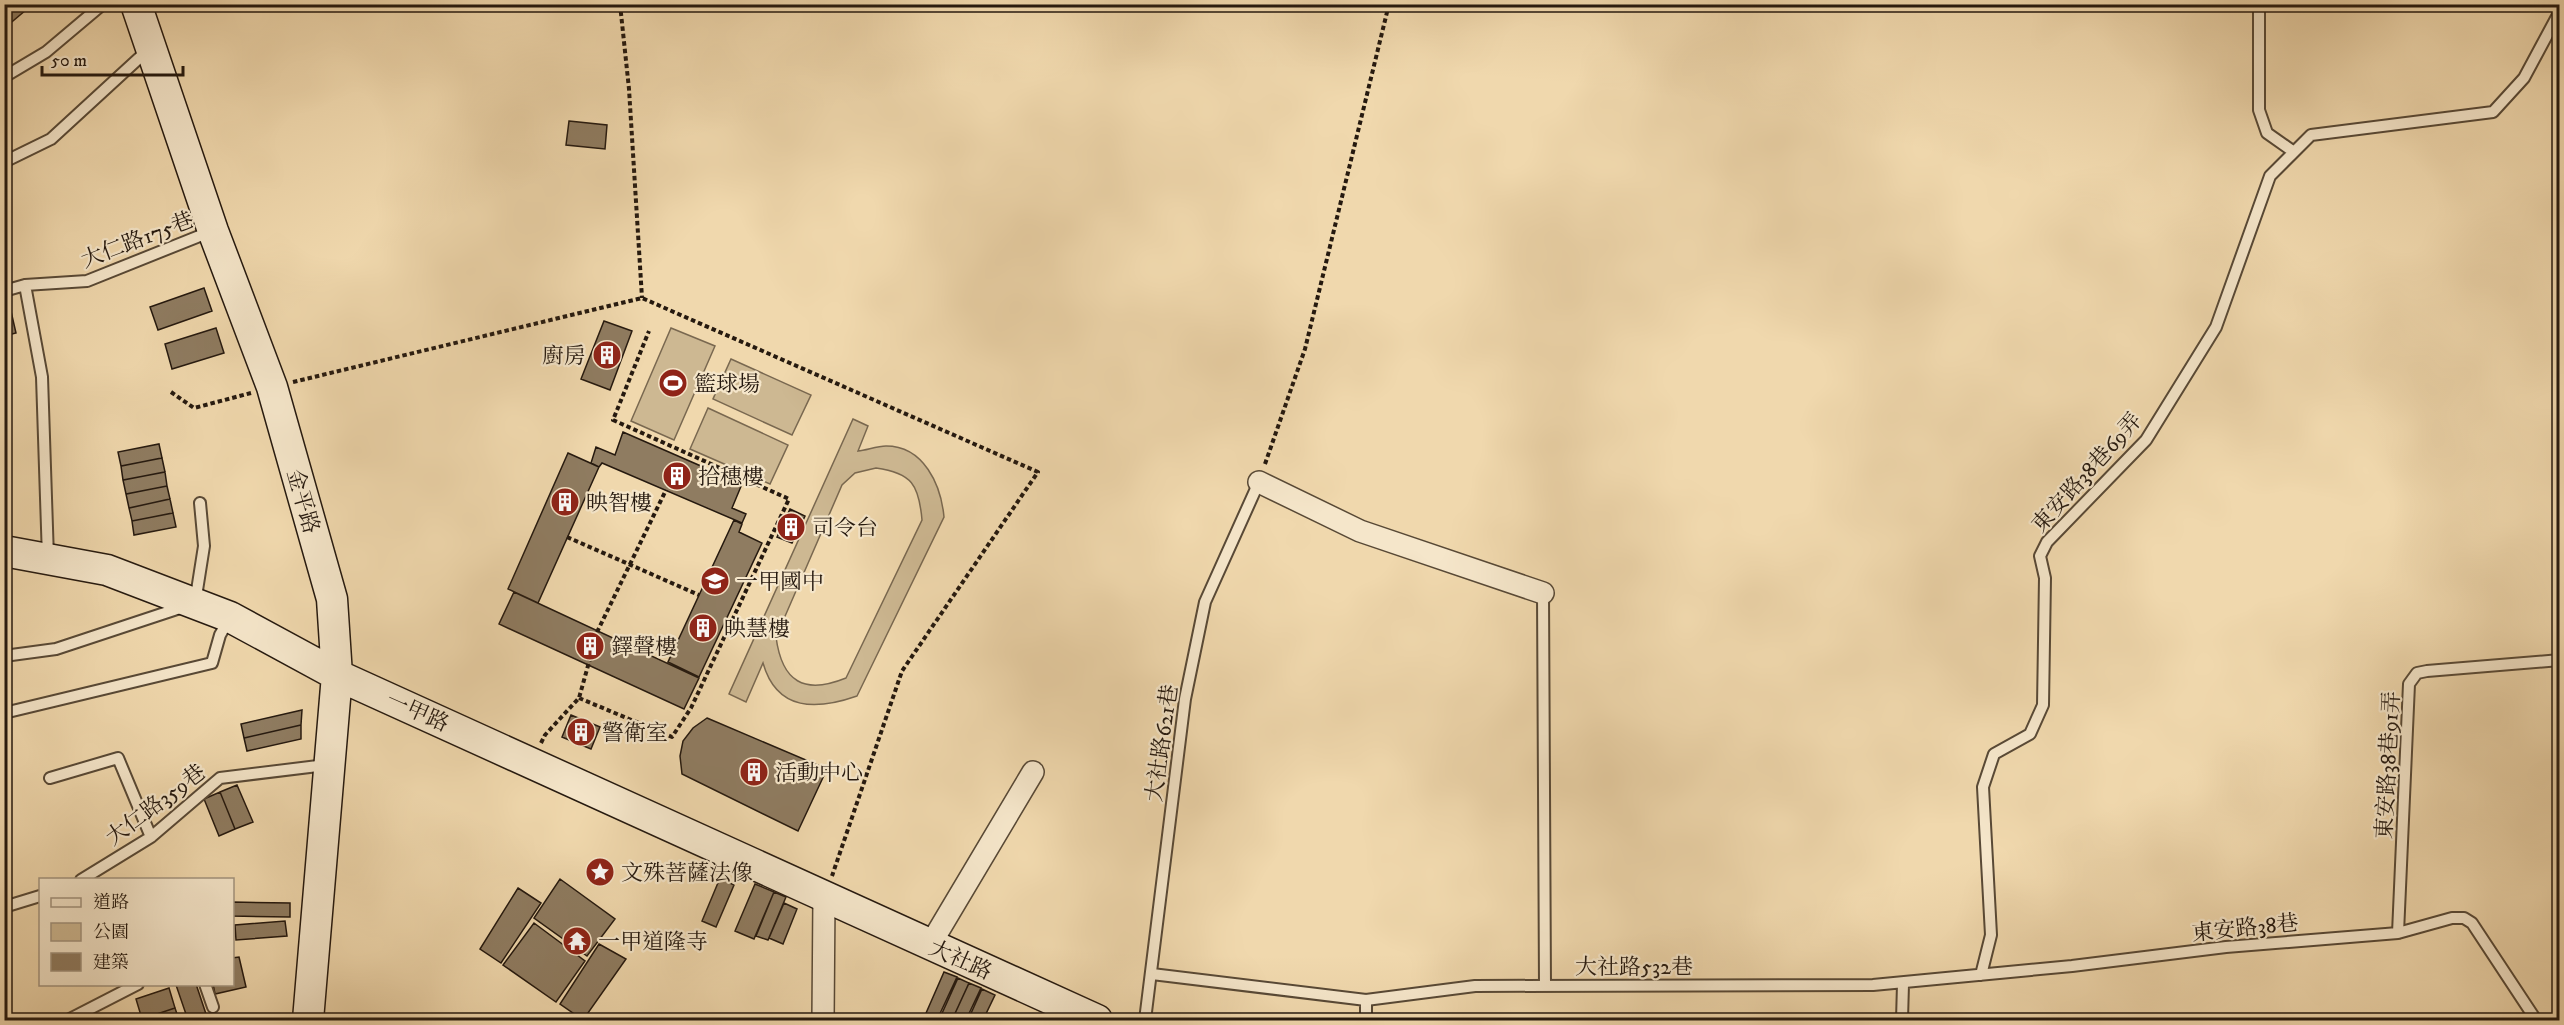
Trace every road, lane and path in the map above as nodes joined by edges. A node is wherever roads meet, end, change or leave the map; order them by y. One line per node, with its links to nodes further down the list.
1 (103, 4): 8 (lane)
2 (136, 4): 7 (street, 金平路)
3 (620, 4): 14 (path)
4 (1389, 4): 18 (path)
5 (2259, 4): 9 (lane)
6 (2559, 11): 9 (lane, 東安路38巷69弄)
7 (152, 47): 10 (lane); 11 (street, 金平路)
8 (4, 77)
9 (2294, 152): 46 (lane, 東安路38巷69弄)
10 (4, 162)
11 (213, 231): 12 (lane, 大仁路175巷); 16 (street, 金平路)
12 (25, 285): 13 (lane, 大仁路175巷); 23 (lane)
13 (4, 291)
14 (642, 298): 16 (path); 41 (path)
15 (649, 331): 32 (path)
16 (272, 387): 17 (path); 31 (street, 金平路)
17 (171, 392)
18 (1259, 482): 25 (street); 45 (lane, 大社路621巷)
19 (666, 490): 24 (path)
20 (200, 503): 27 (lane)
21 (567, 537): 24 (path)
22 (4, 551): 23 (street, 一甲路)
23 (48, 558): 27 (street, 一甲路)
24 (630, 565): 26 (path); 32 (path)
25 (1543, 593): 50 (lane)
26 (699, 595)
27 (195, 603): 28 (street, 一甲路); 29 (lane)
28 (230, 617): 31 (street, 一甲路); 33 (lane)
29 (4, 656)
30 (2559, 660): 43 (lane, 東安路38巷91弄)
31 (337, 675): 34 (street, 一甲路); 35 (street, 金平路)
32 (579, 698): 34 (path)
33 (4, 713)
34 (532, 762): 41 (street, 一甲路)
35 (329, 765): 38 (lane, 大仁路359巷); 54 (street, 金平路)
36 (1033, 772): 44 (street)
37 (50, 778): 38 (lane)
38 (152, 837): 39 (lane, 大仁路359巷)
39 (83, 878)
40 (39, 896): 42 (lane)
41 (824, 897): 44 (street, 大社路); 55 (street)
42 (4, 907)
43 (2398, 933): 46 (lane, 東安路38巷); 60 (lane, 東安路38巷)
44 (930, 945): 56 (street, 大社路)
45 (1152, 974): 51 (lane, 大社路532巷); 57 (lane, 大社路621巷)
46 (1981, 975): 47 (lane, 東安路38巷)
47 (1903, 984): 50 (lane, 大社路532巷); 59 (lane)
48 (134, 986): 53 (lane)
49 (206, 986): 52 (lane)
50 (1545, 986): 51 (lane, 大社路532巷)
51 (1366, 1000): 58 (lane)
52 (213, 1007)
53 (68, 1020)
54 (308, 1020)
55 (823, 1020)
56 (1097, 1020)
57 (1145, 1020)
58 (1366, 1020)
59 (1902, 1020)
60 (2536, 1020)

